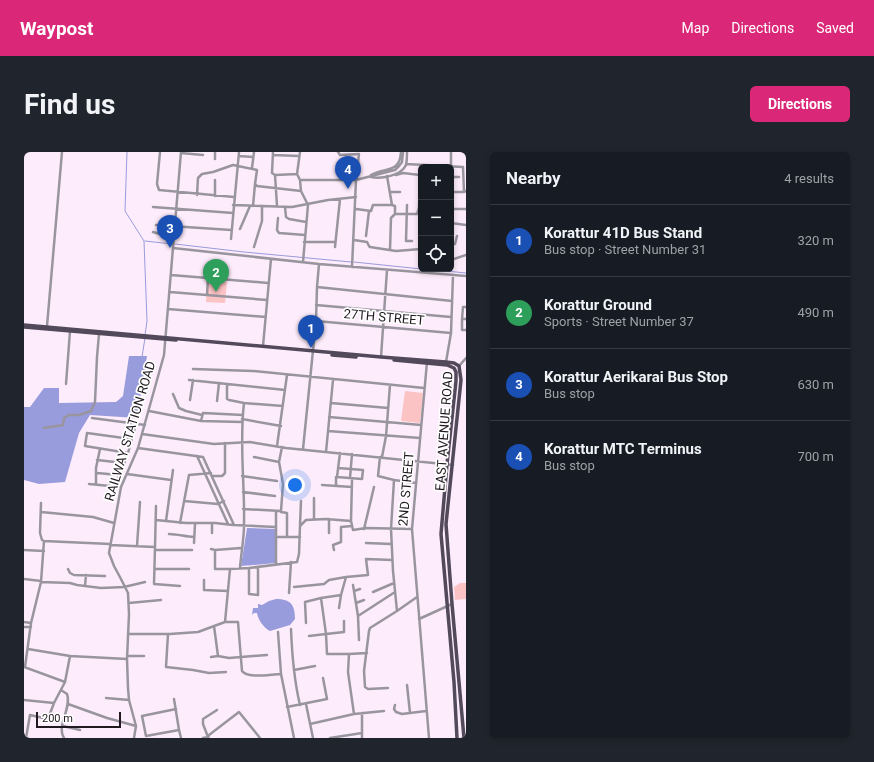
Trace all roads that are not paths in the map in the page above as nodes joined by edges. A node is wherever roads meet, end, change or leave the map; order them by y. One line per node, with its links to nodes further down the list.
1 (62, 152): 117 (street)
2 (160, 152): 41 (street)
3 (215, 152): 17 (street)
4 (239, 152): 14 (street)
5 (254, 152): 16 (street)
6 (300, 152): 15 (street)
7 (336, 152): 33 (street)
8 (402, 152): 27 (street)
9 (407, 152): 18 (street)
10 (451, 152): 19 (street)
11 (181, 153): 13 (street); 41 (street, RAILWAY STATION ROAD)
12 (273, 153): 15 (street); 25 (street)
13 (203, 155)
14 (239, 156): 16 (street); 22 (street)
15 (299, 156): 24 (street)
16 (253, 158): 23 (street)
17 (215, 159)
18 (406, 164): 20 (street); 28 (street)
19 (451, 164)
20 (418, 165)
21 (454, 166): 40 (street)
22 (238, 167): 23 (street); 42 (street); 44 (street)
23 (252, 168): 34 (street)
24 (297, 174): 25 (street); 32 (street)
25 (275, 175): 35 (street)
26 (418, 175): 28 (street)
27 (368, 176): 28 (street); 33 (street)
28 (387, 177): 37 (street)
29 (454, 177): 30 (street)
30 (459, 178)
31 (215, 180): 43 (street)
32 (300, 180): 33 (street); 36 (street)
33 (356, 180): 45 (street)
34 (255, 184): 35 (street); 51 (street)
35 (276, 189): 36 (street); 53 (street)
36 (302, 191): 48 (street)
37 (390, 192): 38 (street); 49 (street)
38 (400, 192)
39 (454, 192): 40 (street)
40 (465, 192)
41 (177, 193): 42 (street); 56 (street, RAILWAY STATION ROAD)
42 (197, 195): 43 (street)
43 (215, 196): 44 (street)
44 (234, 197): 47 (street)
45 (356, 197): 46 (street); 57 (street)
46 (340, 199): 48 (street); 82 (street)
47 (233, 204): 51 (street); 62 (street)
48 (308, 205): 55 (street); 66 (street)
49 (392, 205): 60 (street); 63 (street)
50 (408, 205): 64 (street)
51 (252, 206): 52 (street); 72 (street)
52 (262, 206): 53 (street); 85 (street)
53 (277, 206): 55 (street)
54 (153, 207): 56 (street)
55 (285, 207): 66 (street)
56 (176, 209): 62 (street); 69 (street, RAILWAY STATION ROAD)
57 (356, 209): 60 (street); 79 (street)
58 (454, 209): 59 (street)
59 (466, 209)
60 (369, 211): 75 (street)
61 (418, 212): 64 (street)
62 (233, 213): 71 (street)
63 (395, 214): 64 (street); 88 (street)
64 (407, 215): 80 (street)
65 (278, 218): 74 (street)
66 (306, 222): 74 (street)
67 (454, 223): 70 (street)
68 (156, 225): 69 (street)
69 (174, 225): 71 (street); 77 (street, RAILWAY STATION ROAD)
70 (466, 225)
71 (232, 230): 78 (street)
72 (240, 230)
73 (153, 232): 77 (street)
74 (305, 235): 81 (street)
75 (366, 236)
76 (457, 236): 83 (street)
77 (174, 237): 84 (street, RAILWAY STATION ROAD)
78 (231, 239)
79 (354, 240): 88 (street); 94 (street)
80 (412, 241)
81 (304, 242): 82 (street); 91 (street)
82 (335, 242): 86 (street)
83 (454, 244)
84 (173, 247): 90 (street); 97 (street, RAILWAY STATION ROAD)
85 (254, 247)
86 (335, 247)
87 (418, 249): 88 (street)
88 (390, 250)
89 (466, 255): 92 (street)
90 (271, 259): 91 (street); 100 (street)
91 (303, 259): 93 (street)
92 (454, 259)
93 (319, 264): 94 (street); 101 (street)
94 (352, 265): 95 (street)
95 (388, 270): 96 (street); 103 (street)
96 (453, 274): 98 (street); 106 (street)
97 (171, 275): 99 (street); 102 (street, RAILWAY STATION ROAD)
98 (466, 276)
99 (208, 278): 100 (street); 104 (street)
100 (268, 283): 105 (street)
101 (316, 287): 103 (street); 107 (street)
102 (170, 292): 104 (street); 109 (street, RAILWAY STATION ROAD)
103 (385, 294): 106 (street); 110 (street)
104 (207, 295): 105 (street)
105 (267, 300): 111 (street)
106 (452, 300): 112 (street)
107 (316, 305): 110 (street); 114 (street)
108 (466, 307): 113 (street)
109 (168, 309): 111 (street); 123 (street, RAILWAY STATION ROAD)
110 (384, 311): 112 (street); 116 (street)
111 (266, 317): 124 (street)
112 (451, 317): 120 (street)
113 (464, 319): 118 (street)
114 (316, 321): 116 (street, 27TH STREET); 125 (street)
115 (24, 326): 117 (main road)
116 (383, 327): 120 (street, 27TH STREET); 126 (street)
117 (46, 328): 119 (main road); 122 (main road)
118 (466, 330)
119 (70, 331): 121 (main road); 139 (street)
120 (450, 333): 129 (street)
121 (100, 334): 122 (main road); 163 (street)
122 (138, 336): 123 (main road, EAST AVENUE ROAD)
123 (166, 339): 124 (main road, EAST AVENUE ROAD); 125 (main road, EAST AVENUE ROAD); 151 (street, RAILWAY STATION ROAD)
124 (263, 346): 125 (main road, EAST AVENUE ROAD)
125 (313, 352): 126 (main road, EAST AVENUE ROAD); 128 (main road, EAST AVENUE ROAD); 133 (street)
126 (381, 357): 128 (main road, EAST AVENUE ROAD)
127 (466, 358): 130 (street)
128 (427, 362): 129 (main road, EAST AVENUE ROAD); 137 (main road, EAST AVENUE ROAD); 142 (street, 2ND STREET)
129 (446, 362): 130 (main road, EAST AVENUE ROAD)
130 (459, 366): 137 (main road, EAST AVENUE ROAD)
131 (192, 369): 132 (street)
132 (287, 375): 133 (street); 143 (street)
133 (310, 377): 136 (street); 175 (street)
134 (189, 380): 135 (street)
135 (193, 380): 138 (street); 145 (street)
136 (333, 380): 141 (street); 148 (street)
137 (458, 382): 187 (main road, EAST AVENUE ROAD); 188 (main road, EAST AVENUE ROAD)
138 (219, 383): 140 (street); 146 (street)
139 (66, 384)
140 (227, 384): 143 (street); 147 (street)
141 (390, 385): 142 (street); 150 (street)
142 (424, 388): 161 (street, 2ND STREET)
143 (285, 390): 149 (street)
144 (173, 394): 153 (street)
145 (190, 400)
146 (217, 401)
147 (244, 403): 149 (street); 152 (street)
148 (331, 403): 150 (street); 154 (street)
149 (283, 406): 162 (street)
150 (388, 408): 158 (street)
151 (149, 411): 157 (street); 160 (street, RAILWAY STATION ROAD)
152 (243, 415): 153 (street); 156 (street)
153 (202, 416): 157 (street)
154 (329, 416): 158 (street); 164 (street)
155 (92, 418): 159 (street)
156 (242, 420): 157 (street); 162 (street); 169 (street)
157 (201, 421)
158 (387, 422): 161 (street); 166 (street)
159 (136, 424): 160 (street); 168 (street)
160 (145, 425): 165 (street, RAILWAY STATION ROAD)
161 (421, 425): 167 (street, 2ND STREET)
162 (280, 426): 171 (street)
163 (44, 428)
164 (328, 431): 166 (street); 176 (street)
165 (142, 434): 170 (street); 173 (street, RAILWAY STATION ROAD)
166 (386, 436): 167 (street); 182 (street)
167 (420, 438): 184 (street, 2ND STREET)
168 (131, 439): 174 (street); 177 (street)
169 (241, 443): 170 (street); 171 (street); 197 (street)
170 (225, 444): 196 (street)
171 (277, 446): 172 (street)
172 (282, 447): 175 (street); 185 (street)
173 (138, 448): 180 (street); 193 (street, RAILWAY STATION ROAD)
174 (100, 449): 177 (street); 183 (street)
175 (303, 449): 176 (street)
176 (326, 452): 178 (street)
177 (128, 453): 186 (street)
178 (340, 453): 179 (street); 189 (street)
179 (352, 454): 182 (street); 190 (street)
180 (197, 456): 194 (street); 196 (street)
181 (254, 457): 185 (street)
182 (381, 457): 184 (street); 201 (street)
183 (97, 460): 186 (street); 192 (street)
184 (418, 461): 187 (street); 203 (street, 2ND STREET)
185 (280, 462): 225 (street)
186 (124, 463): 195 (street)
187 (447, 464): 188 (street); 302 (main road, EAST AVENUE ROAD)
188 (453, 465): 301 (main road, EAST AVENUE ROAD)
189 (338, 468): 190 (street); 199 (street)
190 (350, 469): 199 (street); 199 (street)
191 (172, 470): 200 (street)
192 (97, 473): 195 (street); 205 (street)
193 (127, 474): 200 (street); 209 (street, RAILWAY STATION ROAD)
194 (205, 474): 196 (street); 215 (street); 220 (street)
195 (119, 475): 207 (street)
196 (211, 475): 216 (street)
197 (242, 476): 202 (street); 212 (street)
198 (336, 476): 208 (street)
199 (351, 479): 210 (street)
200 (171, 480): 229 (street)
201 (394, 480): 203 (street); 242 (street)
202 (277, 481)
203 (416, 483): 243 (street, 2ND STREET)
204 (90, 484): 205 (street)
205 (96, 484): 207 (street)
206 (322, 485): 208 (street)
207 (115, 486): 209 (street)
208 (336, 486): 210 (street)
209 (121, 487): 231 (street, RAILWAY STATION ROAD)
210 (352, 487): 230 (street)
211 (374, 487): 241 (street)
212 (243, 492): 213 (street); 222 (street)
213 (275, 496)
214 (314, 498): 226 (street)
215 (184, 501): 220 (street); 232 (street)
216 (224, 501): 220 (street); 236 (street)
217 (301, 501): 238 (street)
218 (140, 502): 256 (street)
219 (40, 503): 223 (street)
220 (218, 504): 235 (street)
221 (156, 506): 228 (street)
222 (243, 509): 224 (street); 237 (street)
223 (41, 512): 231 (street); 251 (street)
224 (276, 512): 225 (street); 240 (street)
225 (281, 512): 249 (street)
226 (314, 519): 227 (street); 238 (street)
227 (329, 519): 230 (street); 245 (street)
228 (156, 520): 229 (street); 257 (street)
229 (166, 521): 232 (street)
230 (351, 521): 239 (street)
231 (114, 523): 254 (street, RAILWAY STATION ROAD)
232 (180, 523): 234 (street)
233 (212, 523): 234 (street); 235 (street); 244 (street)
234 (195, 524): 247 (street)
235 (228, 524): 236 (street)
236 (234, 525): 237 (street)
237 (244, 526): 240 (street); 258 (street)
238 (300, 526): 250 (street)
239 (352, 526): 241 (street); 263 (street)
240 (276, 527): 248 (street)
241 (364, 529): 242 (street)
242 (391, 529): 243 (street); 255 (street)
243 (412, 529): 295 (street, 2ND STREET)
244 (212, 533)
245 (329, 533)
246 (169, 534): 247 (street)
247 (194, 537): 252 (street)
248 (276, 537): 249 (street); 267 (street)
249 (287, 537): 250 (street)
250 (300, 537): 266 (street)
251 (44, 541): 254 (street); 264 (street)
252 (194, 543)
253 (366, 543): 255 (street)
254 (110, 544): 256 (street); 286 (street, RAILWAY STATION ROAD)
255 (391, 544): 265 (street)
256 (137, 546): 257 (street)
257 (155, 548): 261 (street); 272 (street)
258 (241, 548): 262 (street); 269 (street)
259 (211, 549): 262 (street)
260 (24, 550): 264 (street)
261 (192, 550)
262 (215, 550): 274 (street)
263 (334, 550)
264 (44, 551): 280 (street)
265 (392, 560): 277 (street); 282 (street)
266 (291, 562): 267 (street); 293 (street)
267 (276, 564): 268 (street)
268 (258, 567): 270 (street); 270 (street)
269 (240, 568): 270 (street); 274 (street)
270 (249, 568)
271 (68, 569): 275 (street)
272 (155, 569): 273 (street); 285 (street)
273 (189, 569)
274 (230, 569): 289 (street)
275 (86, 575): 276 (street); 284 (street)
276 (105, 576)
277 (346, 577): 287 (street); 294 (street)
278 (24, 579): 280 (street)
279 (204, 580): 289 (street)
280 (41, 581): 284 (street); 311 (street)
281 (144, 582): 286 (street)
282 (394, 583): 291 (street); 292 (street)
283 (353, 585): 290 (street)
284 (85, 586): 286 (street)
285 (180, 586)
286 (124, 587): 299 (street, RAILWAY STATION ROAD)
287 (294, 587)
288 (360, 589): 290 (street)
289 (228, 591): 309 (street)
290 (354, 591): 300 (street)
291 (373, 592)
292 (395, 592): 304 (street); 305 (street)
293 (289, 593)
294 (341, 595): 296 (street); 303 (street)
295 (417, 597): 304 (street); 306 (street, 2ND STREET)
296 (321, 598): 310 (street); 318 (street)
297 (161, 600): 299 (street)
298 (364, 600): 300 (street)
299 (129, 603): 316 (street, RAILWAY STATION ROAD)
300 (356, 603): 305 (street)
301 (452, 604): 302 (street); 381 (main road, EAST AVENUE ROAD)
302 (447, 607): 306 (street); 380 (main road, EAST AVENUE ROAD)
303 (338, 608)
304 (397, 611): 325 (street)
305 (358, 616): 321 (street)
306 (419, 619): 357 (street, 2ND STREET)
307 (344, 621): 318 (street)
308 (24, 622): 311 (street)
309 (225, 622): 312 (street); 333 (street)
310 (306, 623)
311 (31, 625): 313 (street); 322 (street)
312 (214, 626): 317 (street); 330 (street)
313 (24, 627)
314 (291, 629): 336 (street)
315 (278, 632): 338 (street)
316 (129, 634): 317 (street); 331 (street, RAILWAY STATION ROAD)
317 (168, 634): 337 (street)
318 (326, 634): 319 (street); 326 (street)
319 (309, 636)
320 (24, 640): 322 (street)
321 (359, 640)
322 (29, 641): 324 (street)
323 (24, 646): 324 (street)
324 (28, 648): 328 (street); 335 (street)
325 (367, 653): 326 (street); 342 (street)
326 (349, 654): 360 (street)
327 (267, 655): 333 (street)
328 (70, 656): 331 (street); 340 (street)
329 (144, 656): 331 (street)
330 (218, 656): 332 (street); 333 (street)
331 (127, 657): 347 (street, RAILWAY STATION ROAD)
332 (211, 657)
333 (241, 658): 338 (street)
334 (315, 666): 336 (street)
335 (25, 667): 340 (street)
336 (294, 670): 351 (street)
337 (226, 672)
338 (281, 674): 353 (street)
339 (323, 678): 350 (street)
340 (66, 682): 343 (street)
341 (408, 684): 359 (street)
342 (388, 688)
343 (61, 690): 348 (street); 349 (street)
344 (106, 698): 347 (street)
345 (174, 699): 354 (street)
346 (24, 700): 348 (street)
347 (128, 700): 363 (street, RAILWAY STATION ROAD)
348 (54, 703): 369 (street)
349 (68, 704): 362 (street); 363 (street)
350 (306, 704): 351 (street); 361 (street)
351 (300, 705): 353 (street)
352 (395, 705): 359 (street)
353 (287, 707): 375 (street)
354 (176, 709): 365 (street); 367 (street)
355 (217, 710): 368 (street)
356 (384, 711): 358 (street)
357 (426, 711): 359 (street); 379 (street, 2ND STREET)
358 (362, 712): 360 (street); 366 (street)
359 (410, 713)
360 (354, 714): 361 (street)
361 (310, 724): 376 (street)
362 (62, 726): 364 (street); 370 (street)
363 (136, 726): 371 (street, RAILWAY STATION ROAD)
364 (80, 730)
365 (179, 730): 367 (street); 372 (street)
366 (362, 733): 377 (street); 378 (street)
367 (146, 737)
368 (208, 737): 373 (street); 374 (street)
369 (26, 738)
370 (64, 738)
371 (134, 738)
372 (181, 738)
373 (203, 738)
374 (260, 738)
375 (294, 738)
376 (313, 738)
377 (330, 738)
378 (362, 738)
379 (429, 738)
380 (457, 738)
381 (464, 738)

